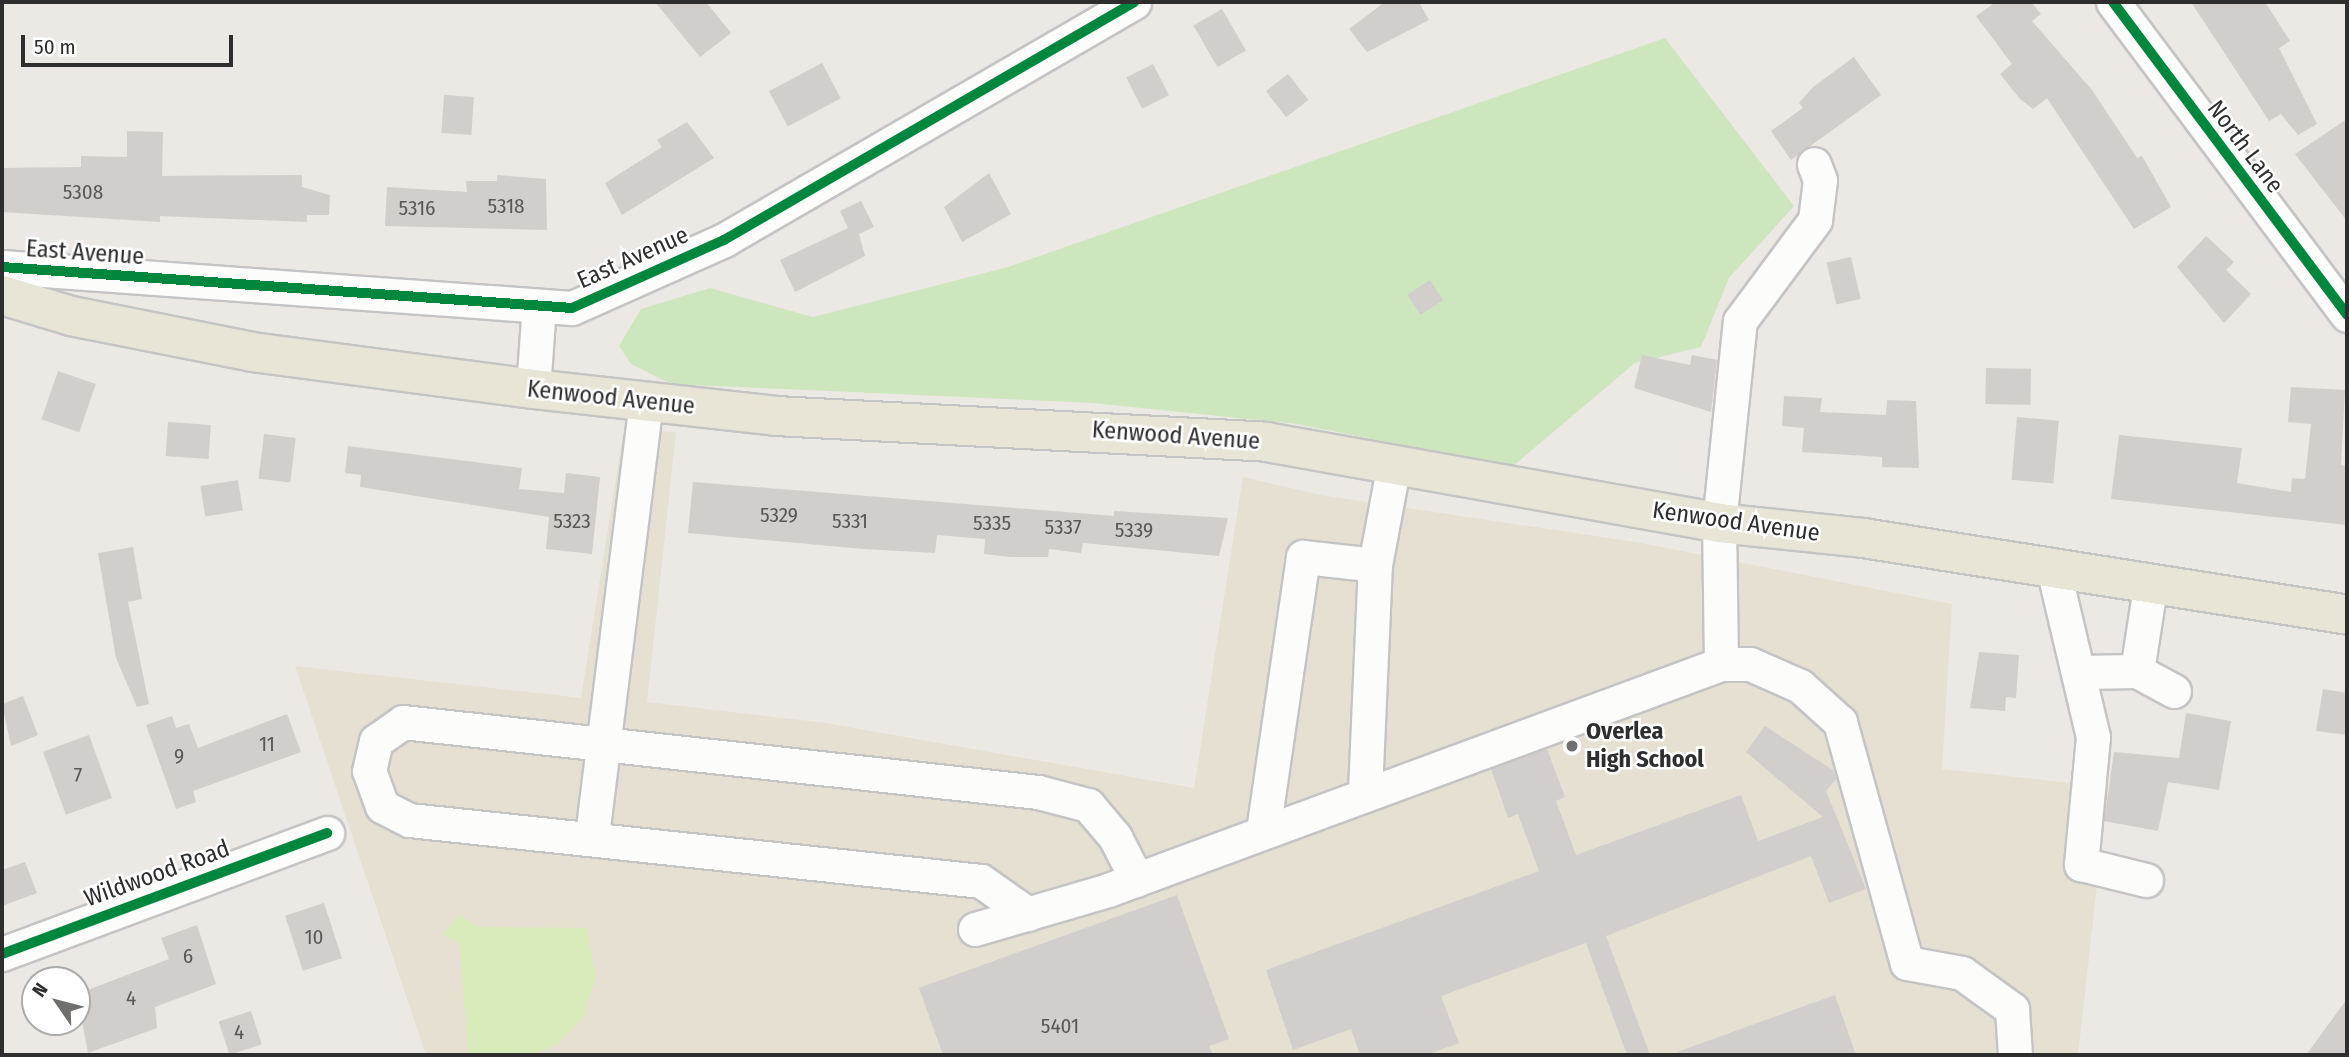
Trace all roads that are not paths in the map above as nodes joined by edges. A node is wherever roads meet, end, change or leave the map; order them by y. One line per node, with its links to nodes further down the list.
1 (1133, 2): 6 (street, East Avenue)
2 (2113, 2): 7 (street, North Lane)
3 (1814, 164): 11 (street)
4 (2, 267): 6 (street, East Avenue)
5 (2, 295): 8 (main road, Kenwood Avenue)
6 (539, 306): 8 (street)
7 (2347, 314)
8 (533, 390): 9 (main road, Kenwood Avenue)
9 (646, 402): 10 (main road, Kenwood Avenue); 20 (street)
10 (1394, 463): 11 (main road, Kenwood Avenue); 12 (street)
11 (1718, 523): 13 (main road, Kenwood Avenue); 16 (street)
12 (1375, 565): 21 (street); 22 (street)
13 (2054, 572): 14 (main road, Kenwood Avenue); 18 (street)
14 (2150, 587): 15 (main road, Kenwood Avenue); 17 (street)
15 (2347, 615)
16 (1721, 664): 21 (street); 30 (street)
17 (2137, 671): 18 (street); 19 (street)
18 (2079, 672): 26 (street)
19 (2174, 691)
20 (603, 744): 24 (street); 24 (street); 25 (street)
21 (1365, 792): 22 (street)
22 (1263, 831): 25 (street)
23 (327, 833): 29 (street, Wildwood Road)
24 (592, 835): 27 (street)
25 (1137, 880): 27 (street)
26 (2146, 880)
27 (1028, 914): 28 (street)
28 (975, 929)
29 (2, 954)
30 (2015, 1055)

